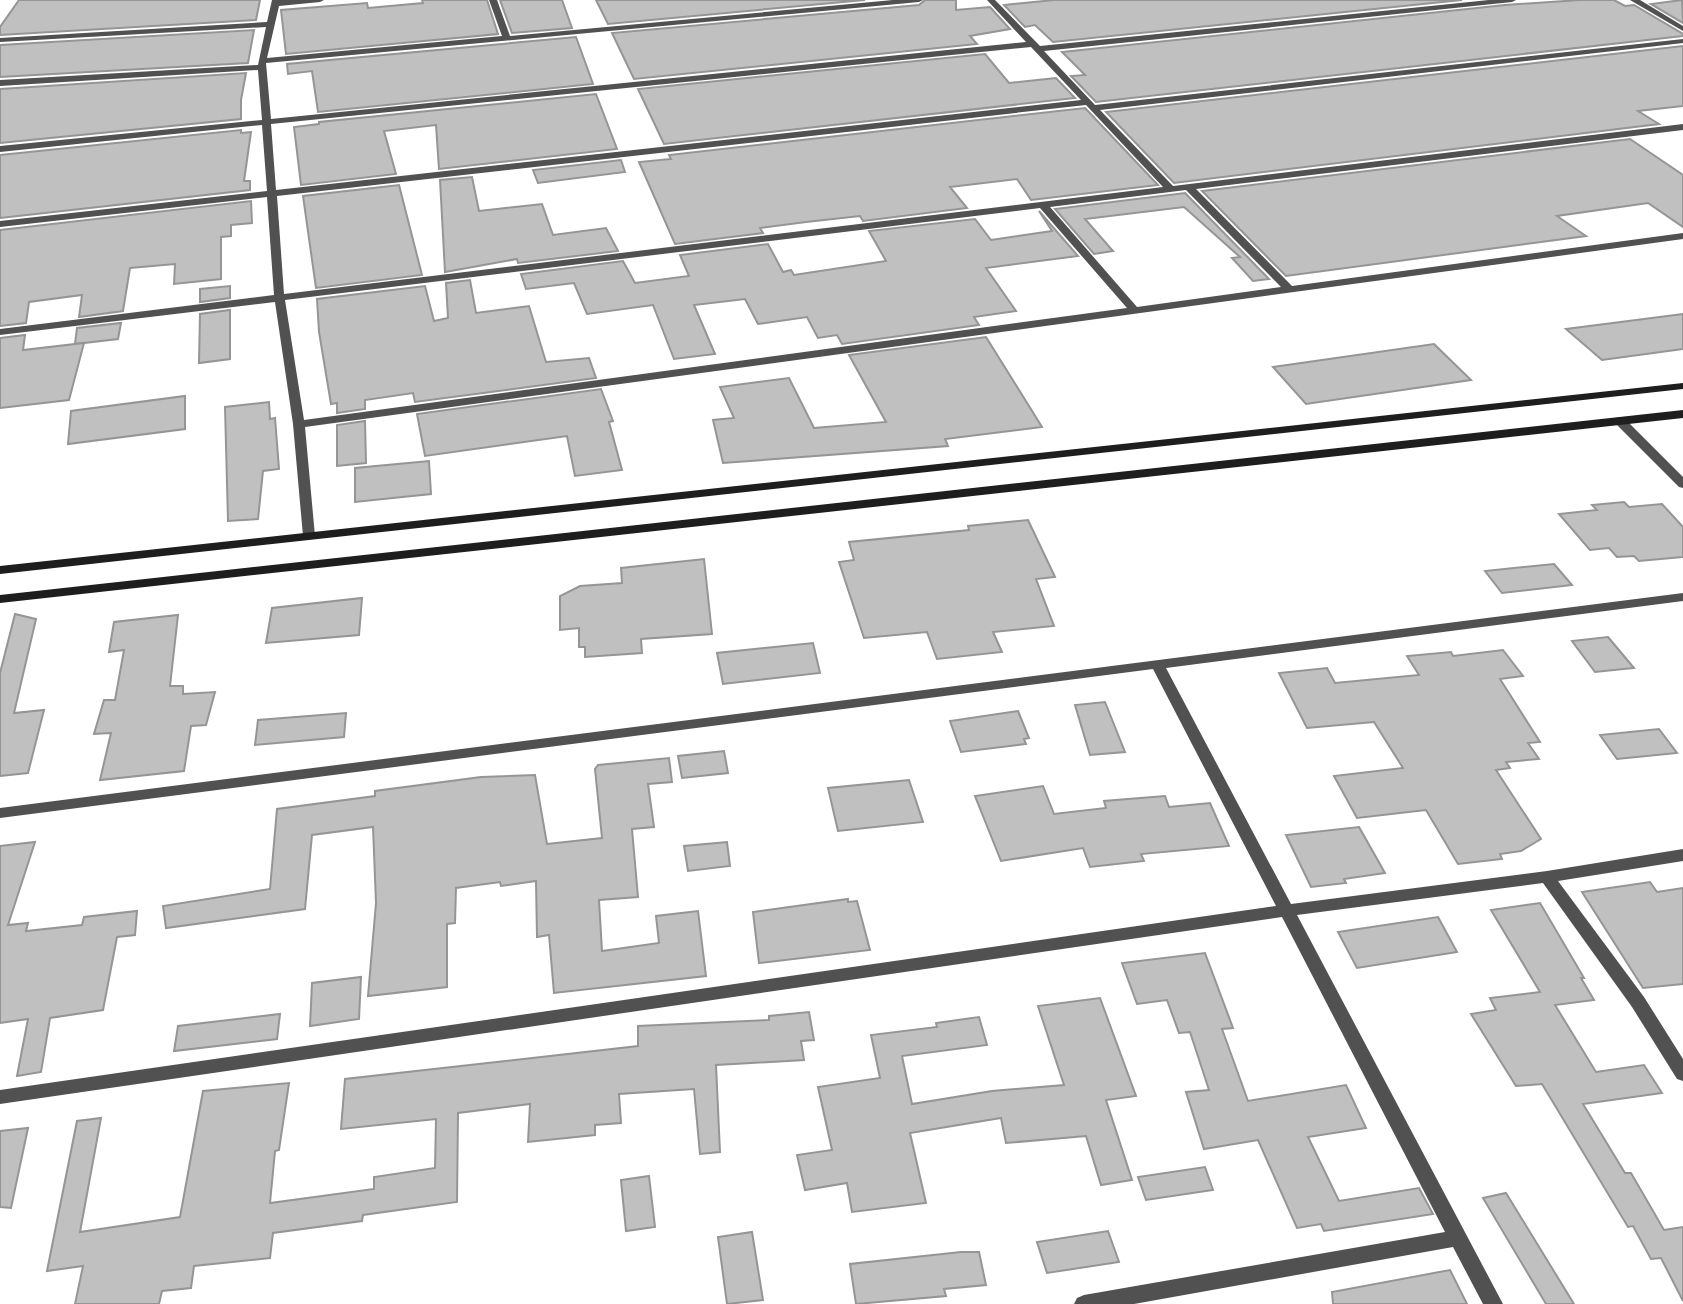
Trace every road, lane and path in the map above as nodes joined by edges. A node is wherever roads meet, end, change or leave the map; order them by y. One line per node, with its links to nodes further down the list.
1 (320, 0): 7 (street)
2 (493, 0): 11 (street)
3 (919, 0): 11 (street)
4 (991, 0): 13 (street)
5 (1512, 0): 13 (street)
6 (1634, 0): 9 (street)
7 (276, 2): 8 (street)
8 (270, 24): 10 (street); 14 (street)
9 (1683, 29)
10 (0, 40)
11 (508, 40): 14 (street)
12 (1683, 41): 16 (street)
13 (1036, 47): 16 (street); 17 (street)
14 (262, 64): 15 (street); 17 (street)
15 (0, 83)
16 (1091, 105): 21 (street); 22 (street)
17 (266, 122): 19 (street); 22 (street)
18 (1683, 127): 20 (street)
19 (0, 149)
20 (1188, 187): 21 (street); 26 (street)
21 (1170, 189): 23 (street)
22 (272, 192): 24 (street); 27 (street)
23 (1042, 204): 27 (street); 28 (street)
24 (0, 224)
25 (1683, 236): 26 (street)
26 (1290, 290): 28 (street)
27 (279, 296): 29 (street); 33 (street)
28 (1135, 311): 33 (street)
29 (0, 332)
30 (1683, 386): 35 (main road)
31 (1683, 414): 32 (main road)
32 (1620, 421): 34 (street); 38 (main road)
33 (299, 424): 35 (street)
34 (1683, 484)
35 (309, 536): 36 (main road)
36 (0, 570)
37 (1683, 597): 39 (street)
38 (0, 599)
39 (1158, 665): 40 (street); 43 (street)
40 (0, 813)
41 (1683, 856): 42 (street)
42 (1547, 877): 43 (street); 44 (street)
43 (1287, 910): 45 (street); 46 (street)
44 (1683, 1074)
45 (0, 1097)
46 (1459, 1238): 47 (street); 48 (street)
47 (1084, 1304)
48 (1493, 1304)

